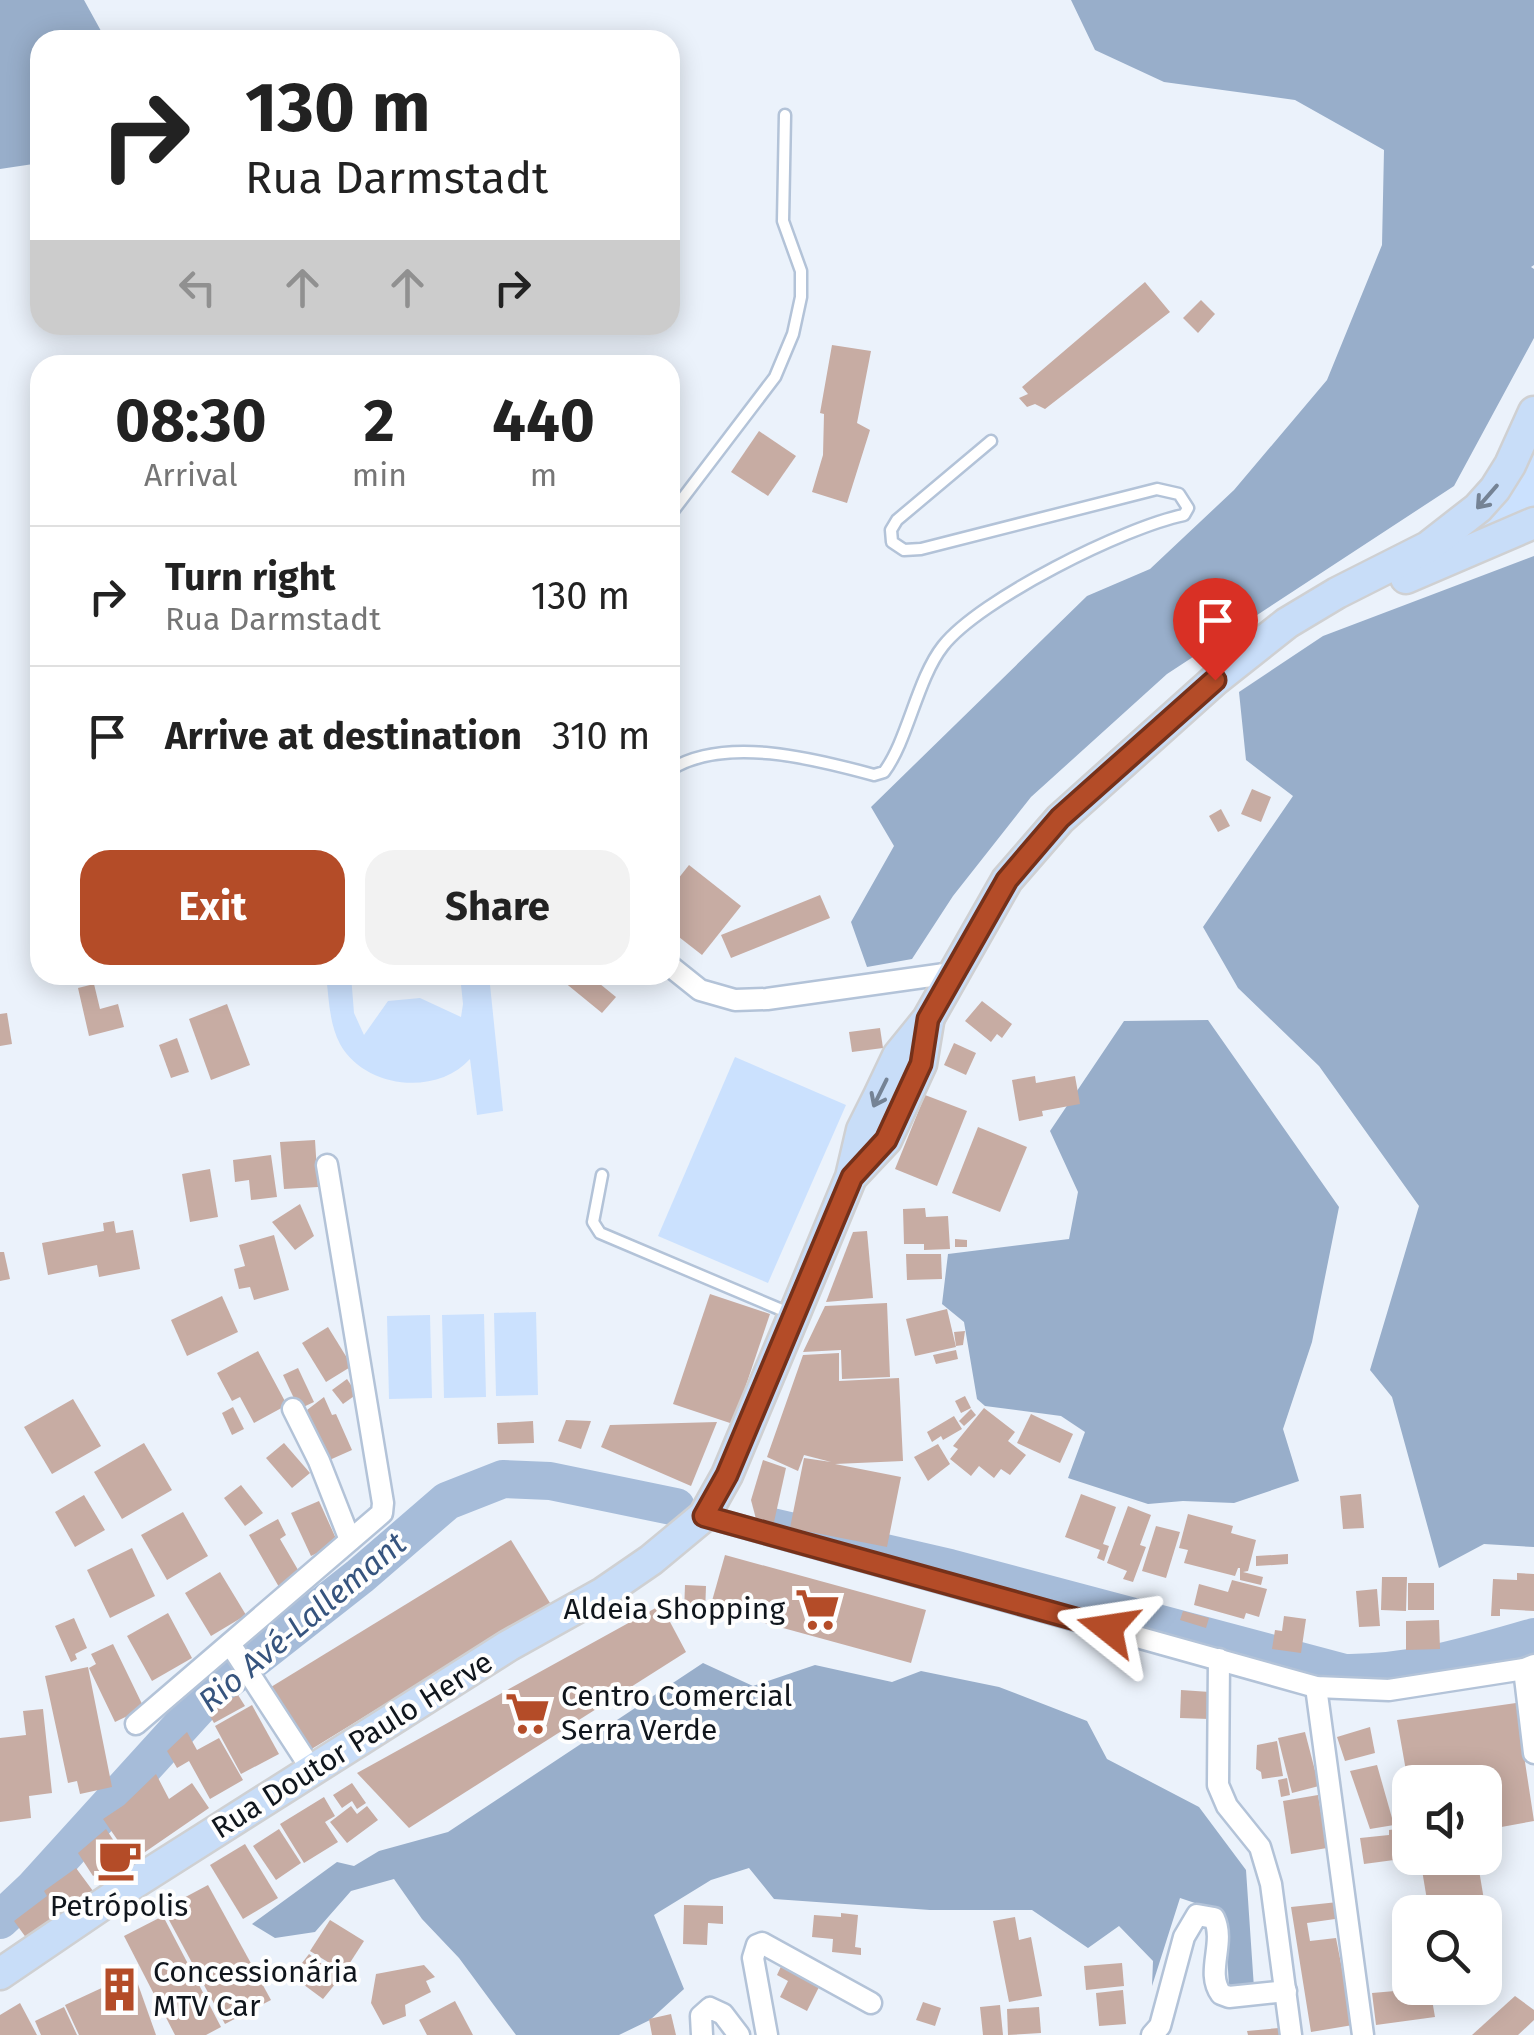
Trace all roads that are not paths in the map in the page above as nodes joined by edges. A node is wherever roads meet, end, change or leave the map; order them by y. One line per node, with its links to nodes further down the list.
1 (784, 114): 4 (lane)
2 (1534, 412): 6 (main road, one-way to 6)
3 (990, 441): 7 (lane)
4 (680, 502)
5 (1534, 523): 6 (main road)
6 (1255, 651): 8 (main road)
7 (680, 763)
8 (952, 973): 9 (street); 12 (main road)
9 (680, 974)
10 (327, 1165): 15 (street)
11 (602, 1174): 12 (lane)
12 (794, 1315): 14 (main road)
13 (292, 1410): 15 (street)
14 (704, 1516): 17 (street); 22 (main road, Rua Doutor Paulo Herve)
15 (350, 1540): 16 (street)
16 (232, 1650): 20 (street); 22 (street)
17 (1219, 1659): 19 (street); 24 (street)
18 (1529, 1667): 19 (street); 21 (street)
19 (1316, 1687): 31 (street)
20 (136, 1724)
21 (1534, 1753)
22 (312, 1770): 23 (main road, Rua Doutor Paulo Herve)
23 (0, 1974)
24 (1286, 1991): 29 (street); 30 (street)
25 (871, 2003): 28 (street)
26 (702, 2035): 27 (street)
27 (739, 2035)
28 (768, 2035)
29 (1152, 2035)
30 (1291, 2035)
31 (1363, 2035)

